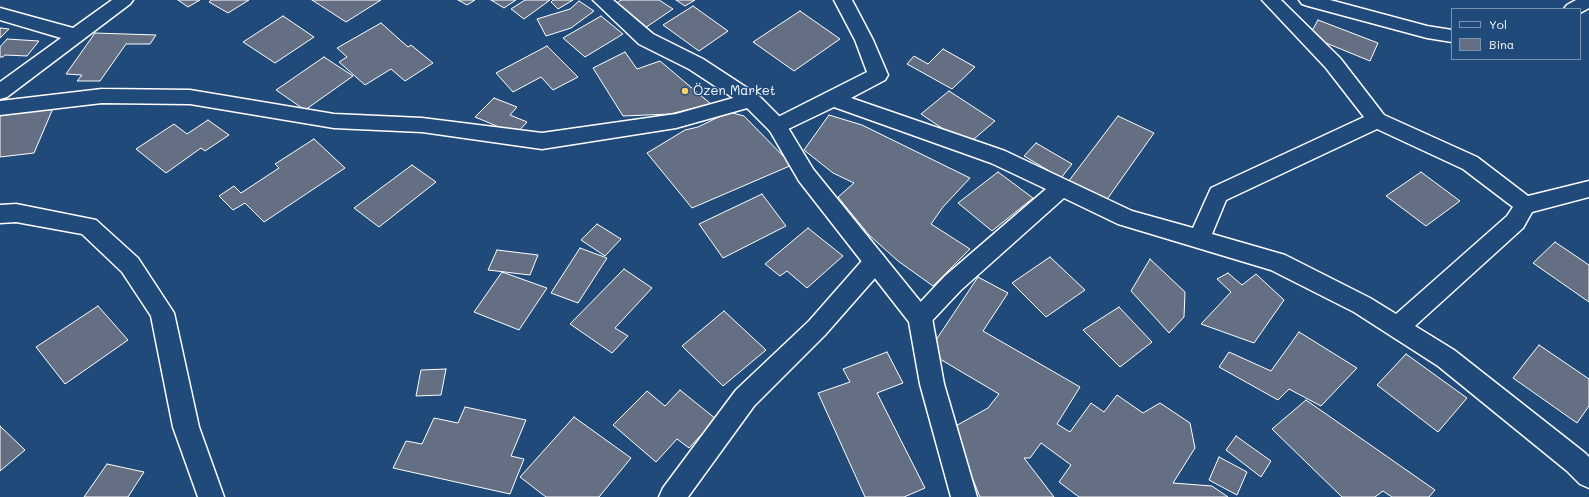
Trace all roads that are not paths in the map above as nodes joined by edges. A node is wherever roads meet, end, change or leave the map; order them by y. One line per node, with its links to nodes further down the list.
1 (124, 0): 9 (street)
2 (602, 0): 13 (street)
3 (843, 0): 12 (street)
4 (1271, 0): 15 (street)
5 (1308, 0): 10 (street)
6 (1589, 1): 7 (street)
7 (1575, 8)
8 (0, 14): 9 (street)
9 (74, 36): 11 (street)
10 (1451, 36)
11 (0, 92)
12 (833, 99): 16 (street); 17 (street)
13 (751, 100): 14 (street); 16 (street)
14 (0, 108)
15 (1377, 120): 19 (street); 21 (street)
16 (778, 126): 22 (street)
17 (1060, 189): 21 (street); 23 (street)
18 (1589, 189): 19 (street)
19 (1525, 205): 24 (street)
20 (0, 214): 26 (street)
21 (1199, 239): 24 (street)
22 (875, 262): 23 (street); 27 (street)
23 (920, 318): 28 (street)
24 (1397, 327): 25 (street)
25 (1589, 475)
26 (211, 497)
27 (672, 497)
28 (964, 497)

